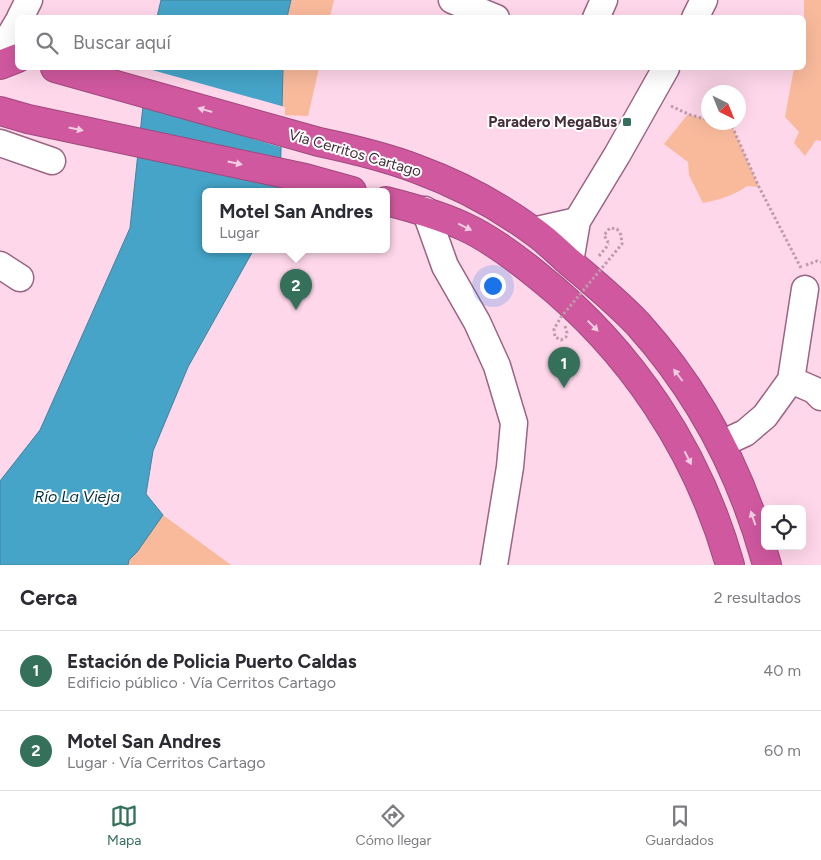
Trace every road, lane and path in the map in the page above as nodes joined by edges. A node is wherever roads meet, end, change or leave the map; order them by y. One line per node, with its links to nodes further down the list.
1 (30, 0): 5 (street)
2 (452, 0): 6 (street)
3 (604, 0): 7 (street)
4 (704, 0): 8 (street)
5 (22, 15)
6 (489, 15)
7 (597, 15)
8 (696, 15)
9 (15, 27): 10 (street)
10 (0, 53): 11 (highway)
11 (15, 57)
12 (15, 59): 13 (highway)
13 (0, 65)
14 (62, 70): 26 (highway, Vía Cerritos Cartago, one-way to 14)
15 (665, 70): 16 (street)
16 (650, 96): 18 (path); 25 (street)
17 (0, 111): 22 (highway, one-way to 22)
18 (701, 118)
19 (734, 130): 30 (path)
20 (0, 143): 21 (street)
21 (52, 161)
22 (341, 188)
23 (390, 202): 24 (highway)
24 (425, 210): 35 (highway, one-way to 35); 37 (street)
25 (578, 221): 26 (street); 28 (street)
26 (533, 231): 28 (highway, Vía Cerritos Cartago)
27 (609, 244): 31 (path, bridge)
28 (570, 262): 34 (highway, Vía Cerritos Cartago, one-way to 28)
29 (821, 262): 30 (path)
30 (803, 278): 32 (street)
31 (565, 326)
32 (791, 380): 33 (street); 34 (street)
33 (821, 396)
34 (721, 444): 36 (highway, Vía Cerritos Cartago, one-way to 34)
35 (709, 502): 36 (highway); 38 (highway)
36 (764, 556)
37 (494, 565)
38 (730, 565)

